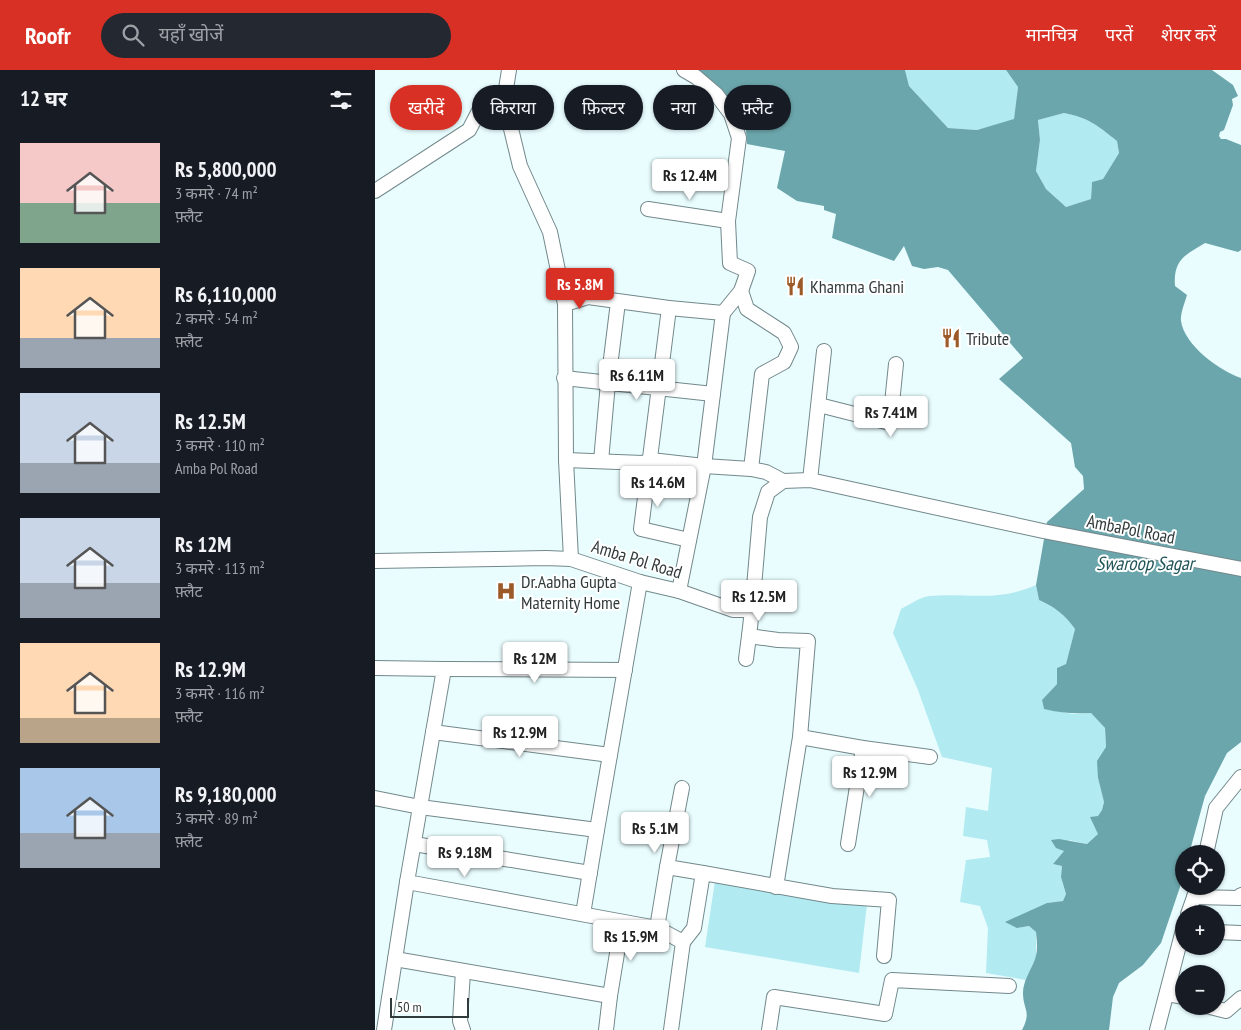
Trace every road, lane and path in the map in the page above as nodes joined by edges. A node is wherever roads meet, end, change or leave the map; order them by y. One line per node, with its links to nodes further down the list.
1 (509, 70): 3 (street)
2 (684, 70): 8 (street)
3 (507, 85)
4 (472, 124): 6 (street)
5 (511, 130): 11 (street)
6 (375, 191)
7 (649, 209): 8 (street)
8 (728, 221): 9 (street)
9 (741, 291): 13 (street); 25 (street)
10 (618, 302): 11 (street); 12 (street); 17 (street)
11 (565, 304): 16 (street)
12 (669, 308): 13 (street); 18 (street)
13 (723, 313): 19 (street)
14 (824, 351): 20 (street)
15 (897, 364): 20 (street)
16 (564, 378): 17 (street); 21 (street)
17 (608, 383): 18 (street); 23 (street)
18 (660, 389): 19 (street); 22 (street)
19 (713, 394): 24 (street)
20 (819, 405): 27 (street)
21 (566, 460): 23 (street); 29 (street)
22 (651, 460): 23 (street); 24 (street); 28 (street)
23 (601, 461)
24 (704, 466): 25 (street); 28 (street)
25 (751, 469): 26 (street)
26 (783, 480): 27 (street); 34 (street)
27 (809, 480): 31 (street, AmbaPol Road)
28 (689, 540): 33 (street)
29 (571, 559): 30 (street, Amba Pol Road); 32 (street, Amba Pol Road)
30 (375, 561)
31 (1241, 569)
32 (640, 582): 33 (street, Amba Pol Road); 39 (street)
33 (679, 591): 34 (street, Amba Pol Road)
34 (752, 610): 35 (street)
35 (749, 636): 36 (street); 41 (street)
36 (746, 659)
37 (375, 668): 38 (street)
38 (444, 669): 39 (street); 40 (street)
39 (625, 670): 43 (street)
40 (433, 732): 43 (street); 48 (street)
41 (801, 738): 42 (street); 57 (street)
42 (863, 748): 44 (street); 51 (street)
43 (611, 755): 49 (street)
44 (930, 757)
45 (1241, 777): 52 (street)
46 (682, 788): 53 (street)
47 (375, 798): 48 (street)
48 (420, 807): 49 (street); 50 (street)
49 (597, 830): 54 (street)
50 (414, 844): 54 (street); 56 (street)
51 (848, 844)
52 (1208, 845)
53 (667, 867): 55 (street); 62 (street)
54 (590, 873): 60 (street)
55 (703, 873): 57 (street); 65 (street)
56 (407, 882): 60 (street); 68 (street)
57 (776, 887): 67 (street)
58 (1221, 895): 59 (street)
59 (1241, 895)
60 (583, 914): 61 (street)
61 (622, 923): 62 (street); 73 (street)
62 (657, 928): 65 (street)
63 (1225, 932): 64 (street)
64 (1241, 933)
65 (683, 942): 79 (street)
66 (1177, 955): 71 (street)
67 (884, 956)
68 (395, 959): 69 (street); 76 (street)
69 (463, 971): 73 (street); 77 (street)
70 (1009, 986): 80 (street)
71 (1167, 994): 72 (street); 81 (street)
72 (1175, 995)
73 (610, 996): 78 (street)
74 (1241, 998): 75 (street)
75 (1225, 1011)
76 (385, 1030)
77 (463, 1030)
78 (606, 1030)
79 (671, 1030)
80 (769, 1030)
81 (1157, 1030)

